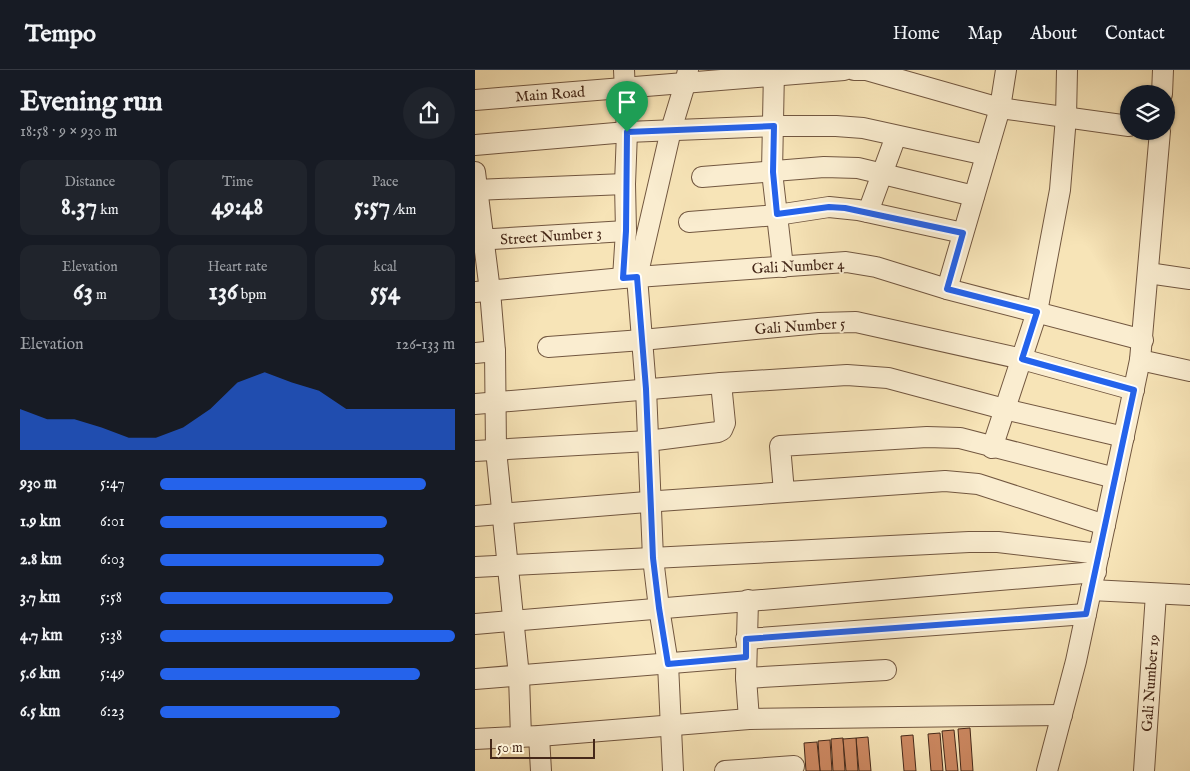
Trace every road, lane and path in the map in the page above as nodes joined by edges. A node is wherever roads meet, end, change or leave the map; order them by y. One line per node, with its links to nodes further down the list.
1 (833, 70): 6 (street, Main Road)
2 (854, 70): 12 (street)
3 (1006, 70): 12 (street)
4 (1067, 70): 13 (street)
5 (1163, 70): 10 (street)
6 (774, 73): 7 (street, Main Road); 15 (street)
7 (728, 75): 8 (street, Main Road)
8 (687, 77): 9 (street, Main Road); 16 (street)
9 (624, 79): 11 (street, Main Road); 17 (street)
10 (1162, 85)
11 (475, 100)
12 (1000, 108): 13 (street); 21 (street)
13 (1066, 117): 14 (street); 40 (street)
14 (1120, 125)
15 (774, 126): 16 (street); 18 (street); 22 (street)
16 (671, 130): 17 (street); 36 (street)
17 (627, 132): 20 (street); 26 (street)
18 (896, 136): 21 (street); 23 (street)
19 (1159, 140): 35 (street)
20 (475, 145)
21 (986, 155): 27 (street)
22 (773, 172): 23 (street); 24 (street); 29 (street)
23 (881, 174): 27 (street); 28 (street)
24 (702, 177)
25 (476, 184): 26 (street); 33 (street)
26 (625, 184): 31 (street)
27 (974, 196): 32 (street)
28 (867, 212): 29 (street); 32 (street)
29 (777, 214): 30 (street); 34 (street)
30 (689, 222)
31 (626, 231): 33 (street, Street Number 3); 36 (street)
32 (963, 233): 38 (street)
33 (479, 240): 39 (street)
34 (783, 267): 36 (street, Gali Number 4); 38 (street, Gali Number 4)
35 (1148, 273): 37 (street); 42 (street)
36 (630, 277): 39 (street, Gali Number 4); 41 (street)
37 (1190, 279)
38 (947, 289): 40 (street, Gali Number 4)
39 (483, 291): 44 (street)
40 (1037, 312): 42 (street, Gali Number 4); 45 (street)
41 (642, 340): 43 (street, Gali Number 5); 45 (street, Gali Number 5); 49 (street)
42 (1143, 340): 46 (street)
43 (548, 347)
44 (485, 352): 51 (street)
45 (1022, 359): 50 (street, Gali Number 5); 53 (street)
46 (1140, 360): 47 (street); 50 (street)
47 (1190, 371)
48 (721, 383): 49 (street); 53 (street); 55 (street)
49 (646, 389): 51 (street); 55 (street)
50 (1134, 390): 54 (street)
51 (496, 402): 52 (street); 57 (street)
52 (475, 404)
53 (1004, 409): 54 (street); 56 (street)
54 (1124, 437): 59 (street)
55 (648, 441): 57 (street); 61 (street)
56 (992, 448): 59 (street); 60 (street)
57 (497, 450): 58 (street); 62 (street)
58 (475, 451)
59 (1115, 478): 64 (street)
60 (783, 492): 61 (street); 64 (street)
61 (651, 502): 62 (street); 65 (street)
62 (502, 513): 63 (street); 66 (street)
63 (475, 516)
64 (1105, 525): 68 (street)
65 (653, 558): 66 (street); 68 (street); 72 (street)
66 (507, 565): 67 (street); 74 (street)
67 (475, 567)
68 (1095, 572): 69 (street); 71 (street); 73 (street)
69 (1156, 594): 70 (street); 92 (street, Gali Number 19)
70 (1190, 595)
71 (748, 600): 72 (street); 76 (street)
72 (659, 608): 74 (street); 77 (street)
73 (1086, 614): 76 (street); 82 (street)
74 (514, 620): 75 (street); 79 (street)
75 (475, 624)
76 (746, 648): 77 (street); 80 (street)
77 (668, 664): 79 (street); 84 (street)
78 (886, 670): 80 (street)
79 (519, 676): 81 (street); 85 (street)
80 (746, 678): 83 (street)
81 (475, 679)
82 (1062, 715): 83 (street); 91 (street)
83 (749, 719): 84 (street)
84 (670, 725): 85 (street); 89 (street)
85 (530, 737): 86 (street); 88 (street)
86 (475, 739)
87 (794, 766): 90 (street)
88 (541, 771)
89 (673, 771)
90 (725, 771)
91 (1047, 771)
92 (1144, 771)

